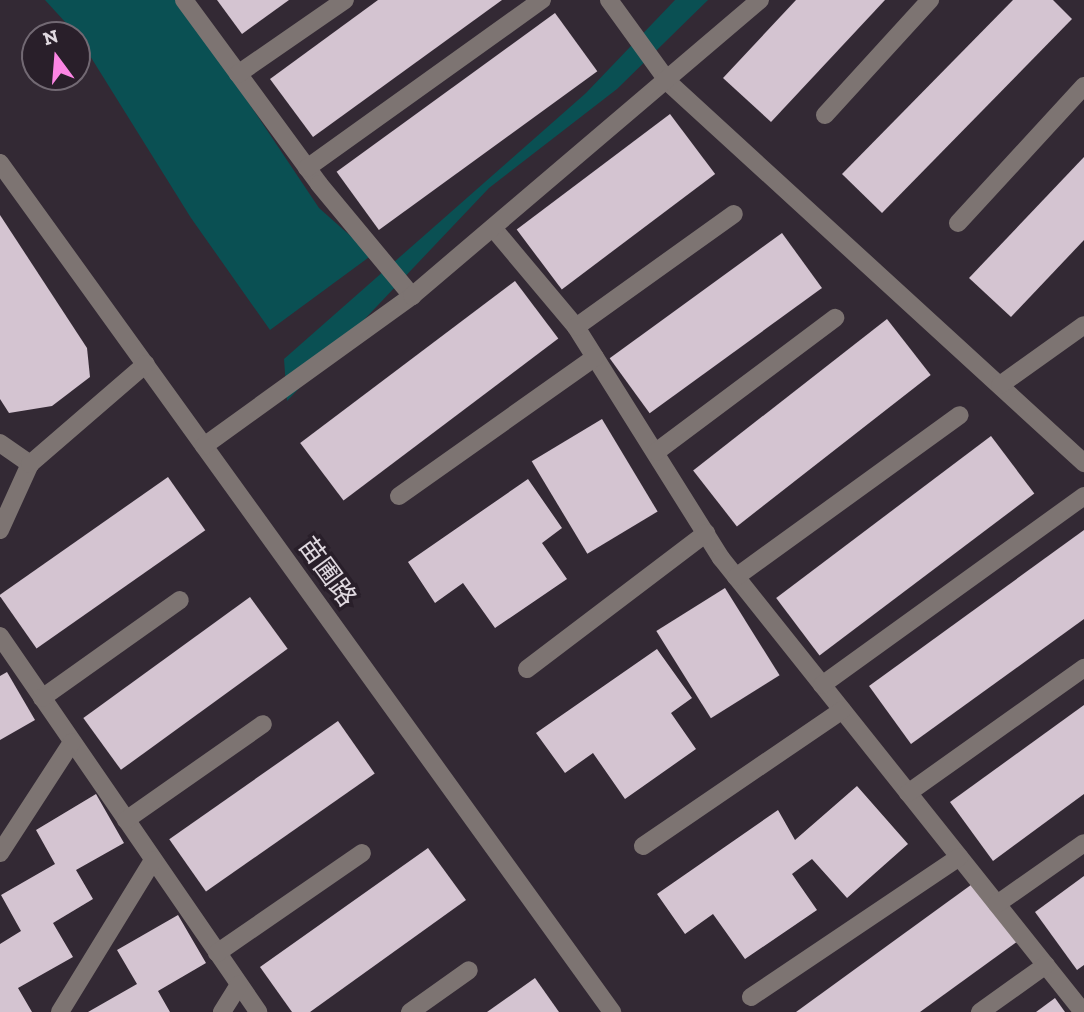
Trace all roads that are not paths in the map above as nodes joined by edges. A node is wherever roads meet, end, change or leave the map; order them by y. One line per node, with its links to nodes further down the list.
1 (184, 0): 7 (street)
2 (345, 0): 7 (street)
3 (542, 0): 12 (street)
4 (760, 0): 8 (street)
5 (930, 0): 10 (street)
6 (616, 2): 8 (street)
7 (238, 74): 12 (street)
8 (669, 83): 15 (street); 22 (street)
9 (1084, 86): 14 (street)
10 (825, 115)
11 (0, 163): 21 (street, 苗圃路)
12 (307, 169): 16 (street)
13 (734, 214): 19 (street)
14 (958, 223)
15 (493, 229): 16 (street); 19 (street)
16 (412, 296): 25 (street)
17 (835, 317): 26 (street)
18 (1084, 325): 22 (street)
19 (576, 327): 20 (street)
20 (595, 357): 26 (street); 29 (street)
21 (146, 364): 25 (street, 苗圃路); 28 (street)
22 (1000, 385): 27 (street)
23 (960, 415): 33 (street)
24 (0, 443): 28 (street)
25 (204, 446): 62 (street, 苗圃路)
26 (656, 452): 32 (street)
27 (1084, 463)
28 (30, 464): 31 (street)
29 (399, 496)
30 (1084, 496): 38 (street)
31 (0, 530)
32 (706, 533): 33 (street); 36 (street)
33 (736, 577): 38 (street)
34 (180, 600): 39 (street)
35 (0, 636): 39 (street)
36 (527, 668)
37 (1084, 668): 43 (street)
38 (822, 685): 40 (street)
39 (42, 698): 42 (street)
40 (842, 710): 43 (street); 46 (street)
41 (263, 724): 44 (street)
42 (72, 741): 44 (street); 48 (street)
43 (908, 793): 49 (street)
44 (126, 820): 50 (street)
45 (1084, 843): 51 (street)
46 (643, 846)
47 (362, 852): 52 (street)
48 (0, 853)
49 (959, 857): 51 (street); 56 (street)
50 (153, 860): 52 (street); 58 (street)
51 (998, 904): 53 (street)
52 (217, 953): 55 (street)
53 (1046, 965): 57 (street); 63 (street)
54 (469, 970): 61 (street)
55 (239, 985): 59 (street); 60 (street)
56 (751, 997)
57 (1081, 1004)
58 (60, 1012)
59 (222, 1012)
60 (257, 1012)
61 (410, 1012)
62 (612, 1012)
63 (980, 1012)

